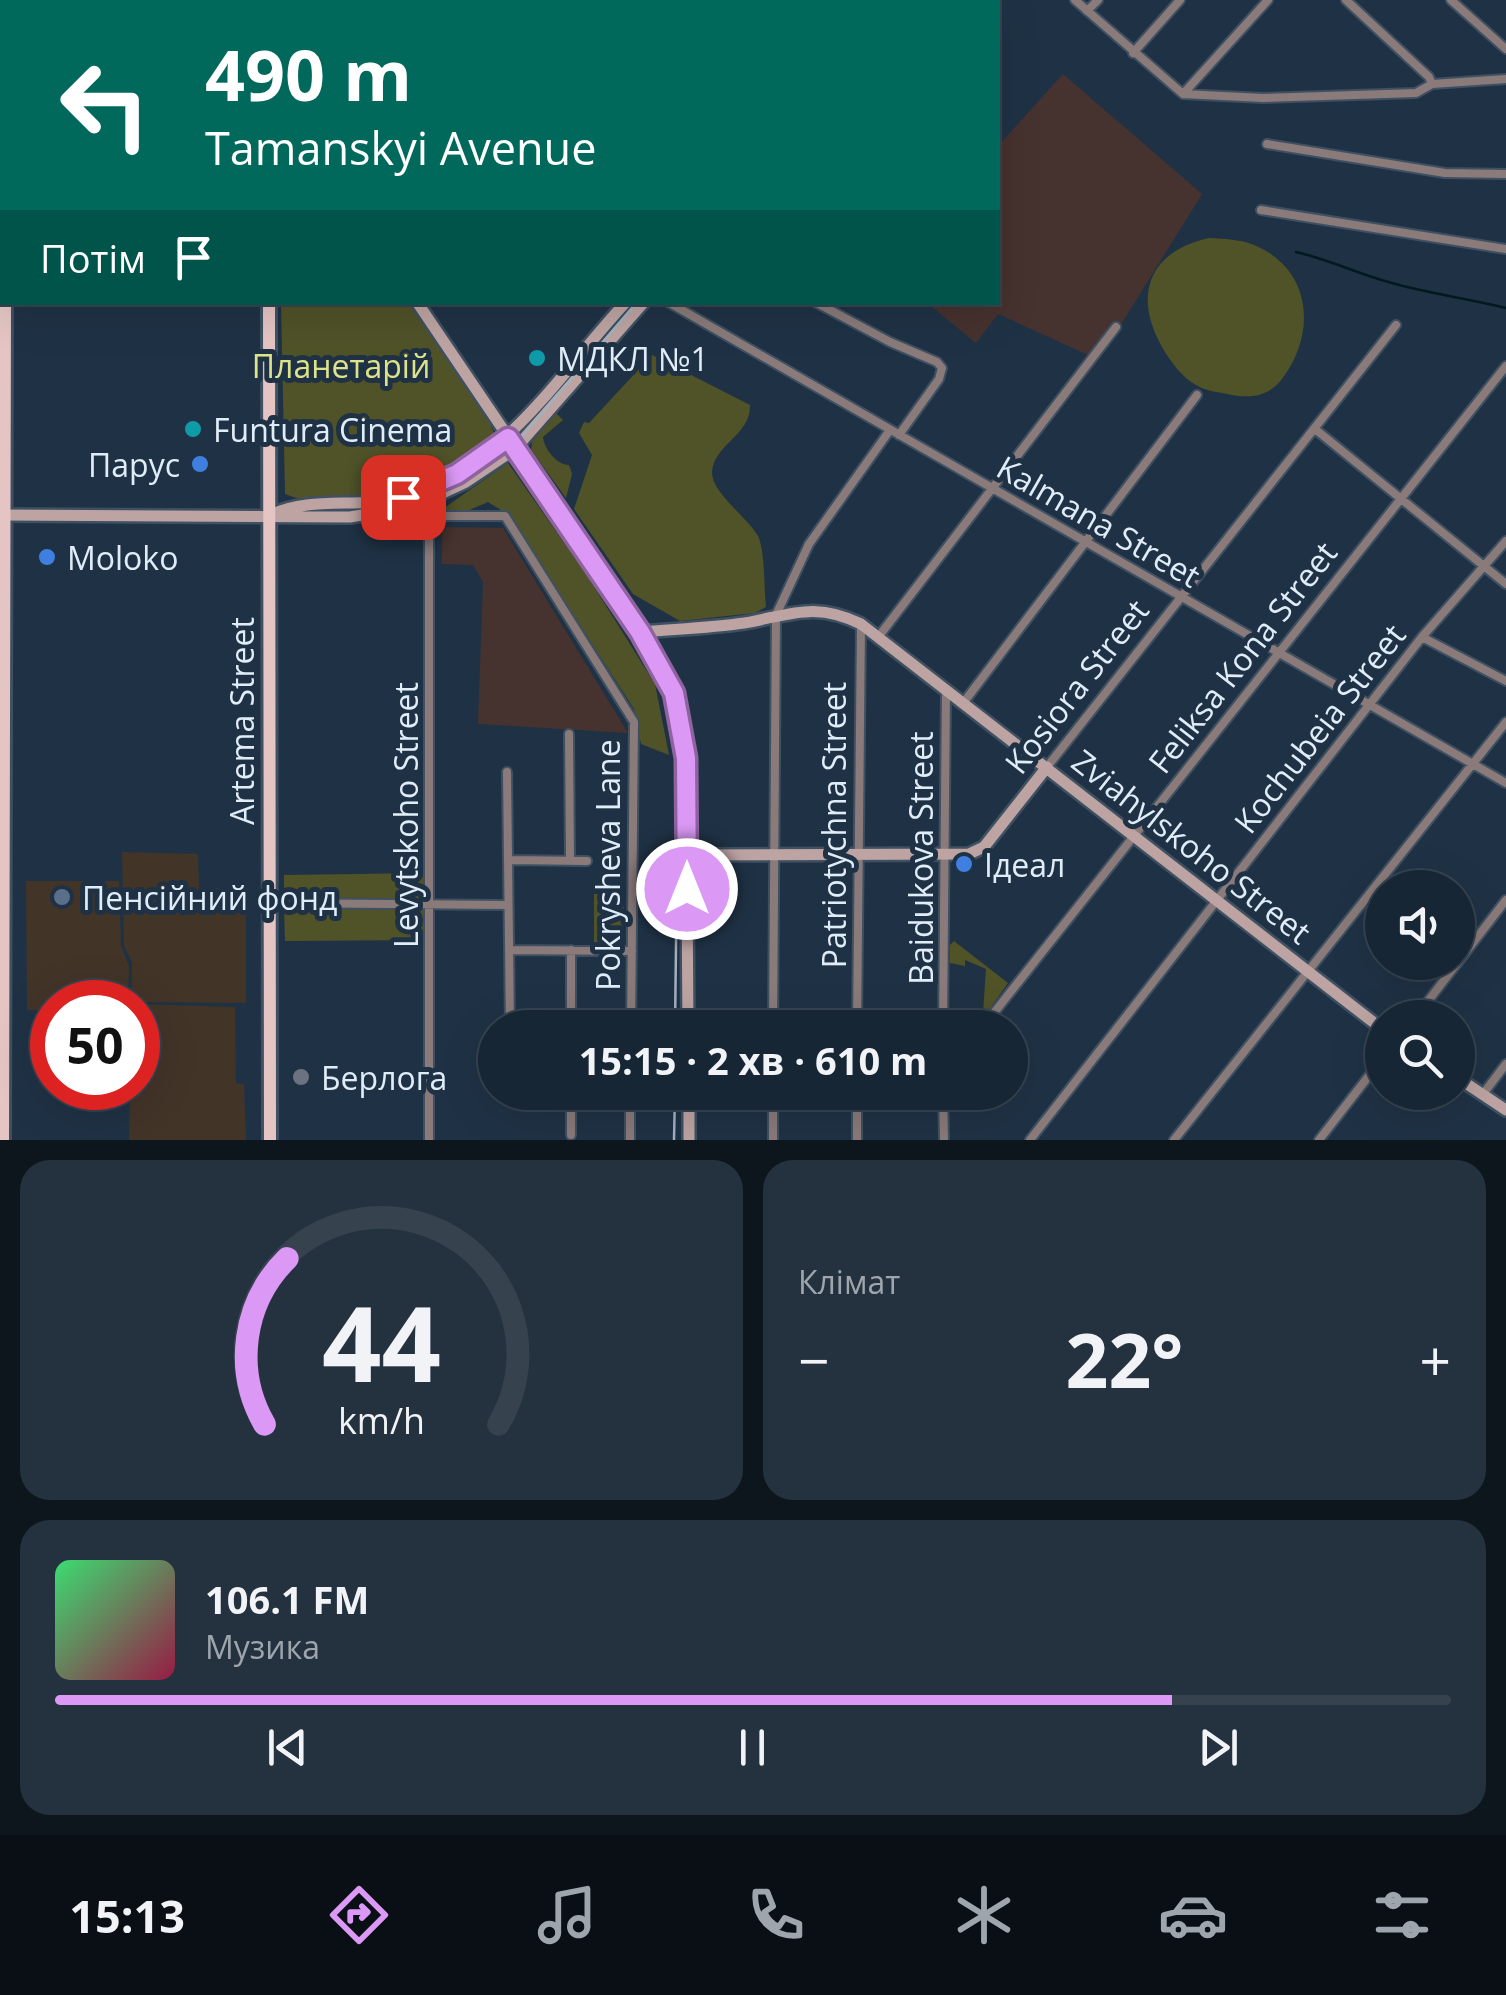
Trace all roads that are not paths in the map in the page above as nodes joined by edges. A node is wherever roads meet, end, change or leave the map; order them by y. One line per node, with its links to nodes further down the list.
1 (1075, 0): 7 (street)
2 (1098, 0): 7 (street)
3 (1180, 0): 9 (street)
4 (1268, 0): 12 (street)
5 (1346, 0): 11 (street)
6 (1451, 0): 8 (street)
7 (1088, 11): 9 (street)
8 (1506, 49)
9 (1133, 53): 12 (street)
10 (1506, 79): 11 (street)
11 (1432, 84): 12 (street)
12 (1183, 94)
13 (1266, 144): 14 (street)
14 (1506, 174)
15 (1261, 210): 16 (street)
16 (1506, 249)
17 (5, 305): 34 (main road)
18 (270, 305): 35 (main road, Artema Street)
19 (419, 305): 30 (street)
20 (624, 305): 30 (street)
21 (641, 305): 30 (street)
22 (673, 305): 29 (street, Kalmana Street)
23 (821, 305): 29 (street)
24 (1396, 325): 28 (street, Kosiora Street)
25 (1116, 327): 31 (street)
26 (1506, 366): 32 (street, Feliksa Kona Street)
27 (1196, 395): 38 (street)
28 (1315, 429): 32 (street); 41 (street, Kosiora Street)
29 (895, 432): 31 (street, Kalmana Street); 42 (street)
30 (511, 443): 33 (street); 44 (street)
31 (994, 489): 38 (street, Kalmana Street); 45 (street)
32 (1401, 496): 39 (street); 47 (street, Feliksa Kona Street)
33 (422, 497): 35 (street); 36 (street, Levytskoho Street)
34 (2, 516): 35 (street); 87 (main road)
35 (270, 516): 68 (main road, Artema Street)
36 (428, 516): 69 (street, Levytskoho Street); 73 (street, Pokrysheva Lane)
37 (1506, 541): 39 (street, Kochubeia Street)
38 (1087, 543): 41 (street, Kalmana Street); 50 (street)
39 (1484, 563): 40 (street); 46 (street, Kochubeia Street)
40 (1506, 584)
41 (1182, 597): 47 (street, Kalmana Street); 55 (street, Kosiora Street)
42 (776, 616): 43 (street, Zviahylskoho Street); 44 (street, Zviahylskoho Street); 61 (street)
43 (860, 624): 45 (street, Zviahylskoho Street); 59 (street, Patriotychna Street)
44 (640, 632): 60 (street)
45 (878, 636): 49 (street, Zviahylskoho Street)
46 (1422, 637): 48 (street); 51 (street, Kochubeia Street)
47 (1277, 652): 51 (street, Kalmana Street); 58 (street, Feliksa Kona Street)
48 (1506, 681)
49 (946, 688): 50 (street, Zviahylskoho Street); 62 (street, Baidukova Street)
50 (964, 702): 55 (street, Zviahylskoho Street)
51 (1370, 705): 54 (street, Kalmana Street); 66 (street, Kochubeia Street)
52 (1506, 722): 54 (street)
53 (569, 734): 64 (street)
54 (1474, 764): 57 (street, Kalmana Street); 74 (street)
55 (1047, 767): 58 (street, Zviahylskoho Street); 62 (street, Kosiora Street)
56 (507, 772): 63 (street)
57 (1506, 783)
58 (1134, 835): 66 (street, Zviahylskoho Street); 83 (street, Feliksa Kona Street)
59 (858, 853): 61 (street, Kosiora Street); 62 (street, Kosiora Street); 81 (street, Patriotychna Street)
60 (687, 854): 61 (street, Kosiora Street); 79 (street)
61 (774, 854): 80 (street)
62 (943, 854): 82 (street, Baidukova Street)
63 (509, 860): 64 (street); 70 (street)
64 (570, 861): 65 (street)
65 (586, 861)
66 (1216, 900): 74 (street, Zviahylskoho Street); 107 (street, Kochubeia Street)
67 (1506, 900): 75 (street)
68 (269, 904): 69 (street); 100 (main road, Artema Street)
69 (430, 904): 70 (street); 101 (street, Levytskoho Street)
70 (508, 905): 71 (street)
71 (509, 950): 72 (street); 76 (street)
72 (571, 950): 73 (street); 77 (street)
73 (632, 951): 78 (street, Pokrysheva Lane)
74 (1307, 970): 84 (street, Zviahylskoho Street); 108 (street)
75 (1429, 1000)
76 (510, 1010)
77 (571, 1010)
78 (631, 1010)
79 (688, 1010)
80 (773, 1010)
81 (857, 1010)
82 (943, 1010)
83 (996, 1010)
84 (1365, 1016)
85 (1506, 1064): 89 (street)
86 (1365, 1081): 98 (street)
87 (2, 1088): 99 (main road)
88 (1475, 1089): 89 (street)
89 (1483, 1094): 96 (street)
90 (571, 1110): 97 (street)
91 (630, 1110): 102 (street)
92 (689, 1110): 103 (street)
93 (773, 1110): 104 (street)
94 (857, 1110): 105 (street)
95 (943, 1110): 106 (street)
96 (1506, 1110)
97 (571, 1136)
98 (1322, 1136): 109 (street)
99 (4, 1140)
100 (270, 1140)
101 (429, 1140)
102 (630, 1140)
103 (689, 1140)
104 (773, 1140)
105 (857, 1140)
106 (944, 1140)
107 (1030, 1140)
108 (1174, 1140)
109 (1334, 1140)

